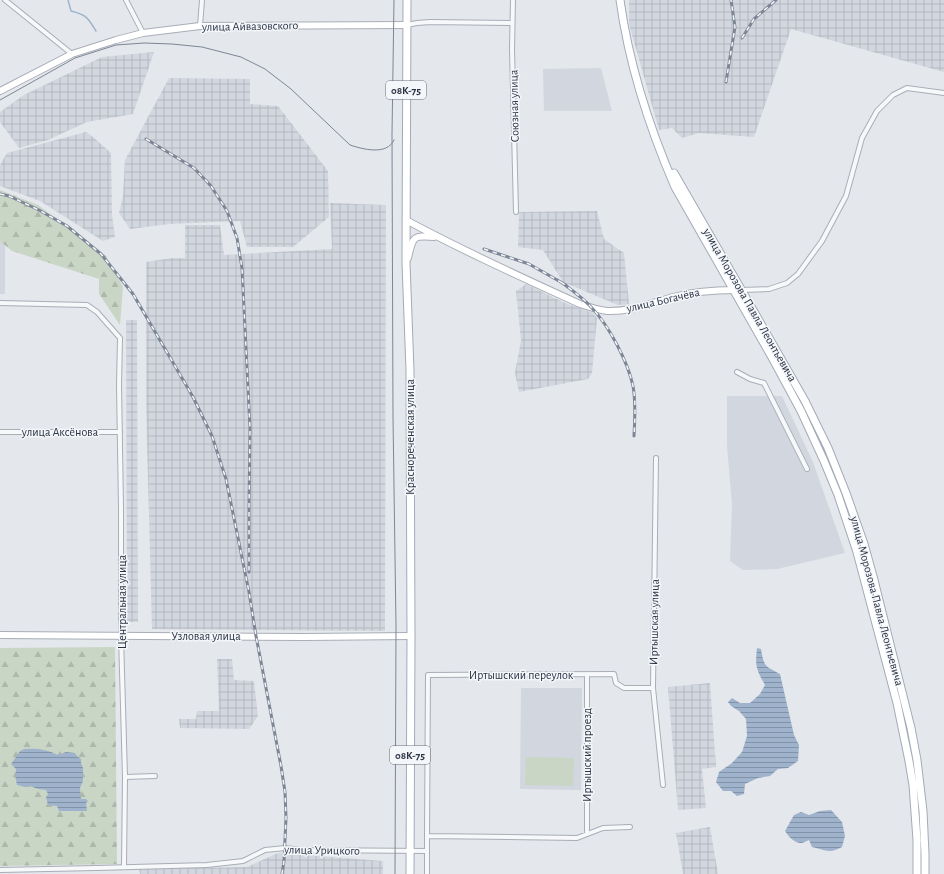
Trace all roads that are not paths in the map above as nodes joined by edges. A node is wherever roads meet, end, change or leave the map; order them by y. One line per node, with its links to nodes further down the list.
1 (5, 0): 11 (street)
2 (126, 0): 10 (street)
3 (202, 0): 9 (street)
4 (407, 0): 8 (main road, Краснореченская улица / 08К-75)
5 (513, 0): 7 (street, Союзная улица)
6 (620, 0): 14 (main road, улица Морозова Павла Леонтьевича)
7 (512, 22): 8 (street, улица Айвазовского); 15 (street, Союзная улица)
8 (407, 25): 9 (street, улица Айвазовского); 16 (main road, Краснореченская улица / 08К-75)
9 (200, 26): 10 (street, улица Айвазовского)
10 (143, 33): 11 (street, улица Айвазовского)
11 (72, 54): 12 (street, улица Айвазовского)
12 (0, 91)
13 (944, 92): 20 (street, улица Богачёва)
14 (663, 159): 19 (main road, улица Морозова Павла Леонтьевича); 20 (main road, улица Морозова Павла Леонтьевича)
15 (516, 212)
16 (406, 220): 17 (street, улица Богачёва); 18 (main road, Краснореченская улица / 08К-75)
17 (438, 237): 18 (street); 19 (street, улица Богачёва)
18 (406, 263): 29 (main road, Краснореченская улица / 08К-75)
19 (734, 290): 20 (street, улица Богачёва); 44 (main road, улица Морозова Павла Леонтьевича)
20 (742, 290): 45 (main road, улица Морозова Павла Леонтьевича)
21 (0, 303): 24 (street, Центральная улица)
22 (737, 372): 26 (street)
23 (0, 432): 24 (street, улица Аксёнова)
24 (120, 432): 28 (street, Центральная улица)
25 (656, 458): 31 (street, Иртышская улица)
26 (807, 469)
27 (0, 636): 28 (street, Узловая улица)
28 (121, 636): 29 (street, Узловая улица); 33 (street, Центральная улица)
29 (411, 636): 38 (main road, Краснореченская улица / 08К-75)
30 (587, 675): 31 (street, Иртышский переулок); 36 (street, Иртышский проезд); 37 (street, Иртышский переулок)
31 (653, 688): 34 (street, Иртышская улица)
32 (155, 776): 33 (street)
33 (125, 777): 40 (street, Центральная улица)
34 (663, 785)
35 (630, 827): 36 (street)
36 (588, 834): 37 (street)
37 (427, 836): 39 (street)
38 (410, 851): 39 (street, улица Урицкого); 40 (street, улица Урицкого); 42 (main road, Краснореченская улица / 08К-75)
39 (427, 851): 43 (street)
40 (124, 867): 41 (street, улица Урицкого)
41 (0, 870)
42 (410, 874)
43 (428, 874)
44 (917, 874)
45 (925, 874)

